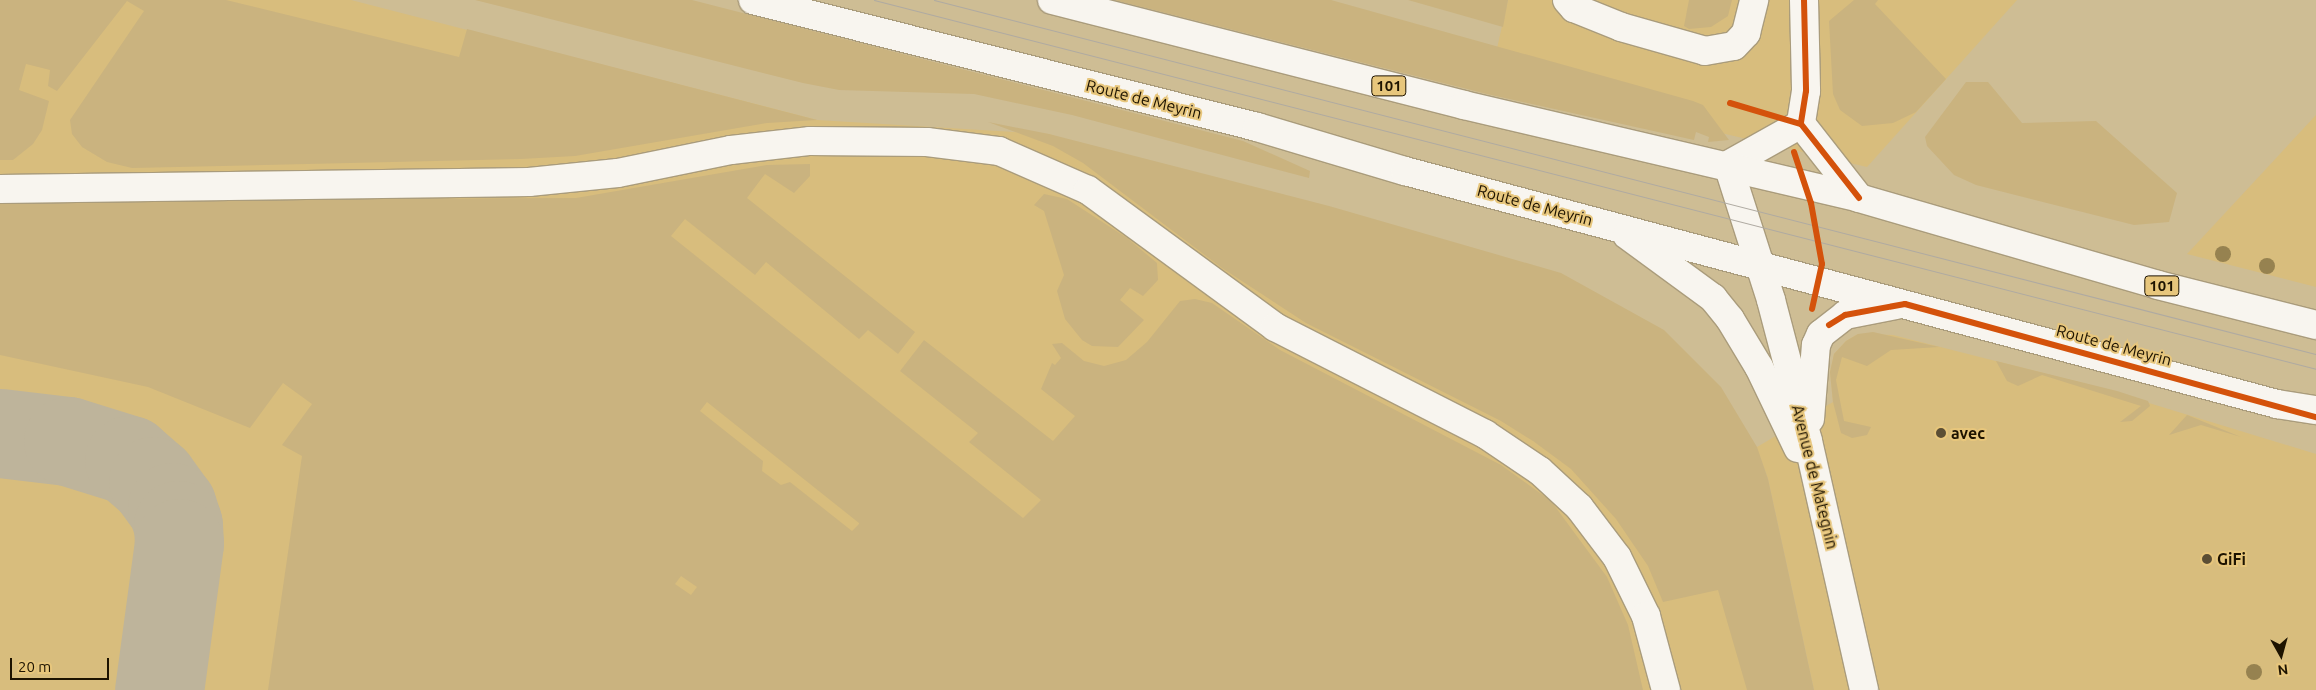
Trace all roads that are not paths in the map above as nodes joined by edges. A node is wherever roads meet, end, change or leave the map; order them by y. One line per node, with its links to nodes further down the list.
1 (753, 0): 10 (main road, Route de Meyrin)
2 (1052, 0): 7 (main road, 101)
3 (1567, 0): 4 (main road)
4 (1754, 0)
5 (1804, 0): 6 (main road)
6 (1801, 124): 7 (main road); 9 (main road)
7 (1728, 165): 9 (main road, 101); 11 (main road, Avenue de Mategnin)
8 (0, 189): 19 (main road)
9 (1859, 198): 13 (main road, 101)
10 (1616, 227): 11 (main road, Route de Meyrin); 18 (main road)
11 (1761, 265): 12 (main road, Route de Meyrin); 17 (main road, Avenue de Mategnin)
12 (1905, 304): 14 (main road, Route de Meyrin); 17 (main road)
13 (2316, 325)
14 (2277, 404): 15 (main road, Route de Meyrin); 16 (main road)
15 (2316, 410)
16 (2316, 429)
17 (1808, 441): 18 (main road, Avenue de Mategnin)
18 (1819, 486): 20 (main road, Avenue de Mategnin)
19 (1666, 690)
20 (1864, 690)

